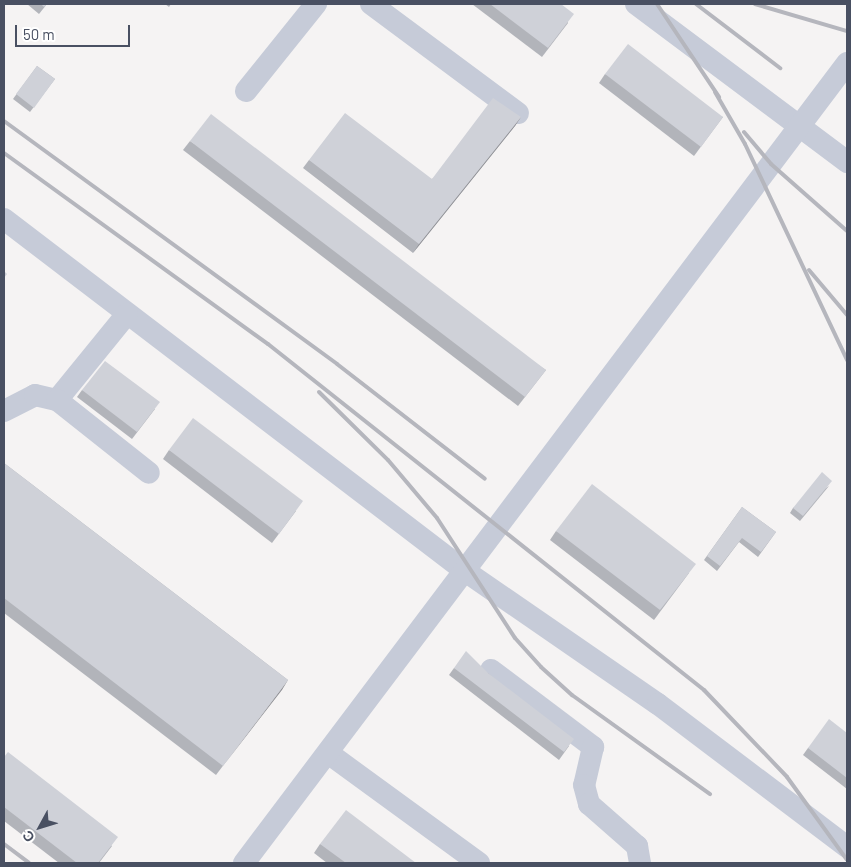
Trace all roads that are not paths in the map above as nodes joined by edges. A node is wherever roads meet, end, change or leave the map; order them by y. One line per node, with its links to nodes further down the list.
1 (316, 4): 5 (lane)
2 (371, 4): 6 (lane)
3 (636, 4): 7 (lane)
4 (847, 63): 7 (lane)
5 (246, 91)
6 (518, 113)
7 (799, 126): 8 (lane); 14 (lane)
8 (847, 162)
9 (4, 219): 10 (lane)
10 (127, 314): 11 (lane); 14 (lane)
11 (57, 400): 12 (lane); 13 (lane)
12 (4, 411)
13 (149, 473)
14 (464, 571): 16 (lane); 17 (lane)
15 (491, 670): 20 (lane)
16 (328, 752): 18 (lane); 19 (lane)
17 (847, 847)
18 (244, 863)
19 (480, 863)
20 (640, 863)

